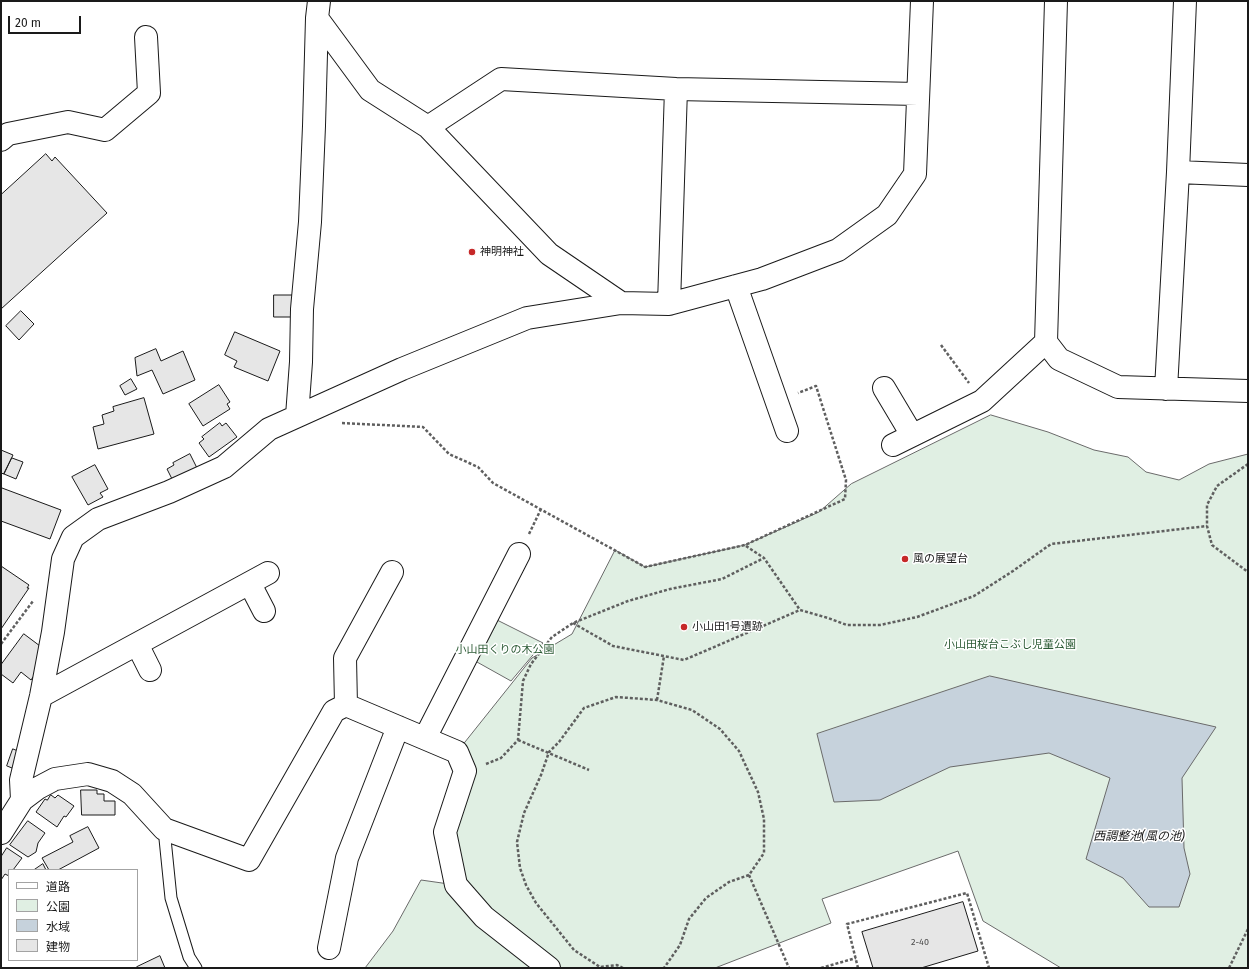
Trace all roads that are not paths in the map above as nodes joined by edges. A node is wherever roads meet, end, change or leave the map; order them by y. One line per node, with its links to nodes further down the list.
1 (922, 1): 7 (street)
2 (1056, 1): 15 (street)
3 (1185, 1): 10 (street)
4 (318, 9): 8 (street); 19 (street)
5 (146, 37): 9 (street)
6 (676, 88): 7 (street); 8 (street); 14 (street)
7 (918, 94): 12 (street)
8 (428, 127): 13 (street)
9 (1, 140)
10 (1178, 172): 11 (street); 17 (street)
11 (1248, 175)
12 (736, 286): 14 (street); 20 (street)
13 (620, 303): 14 (street); 19 (street)
14 (670, 304)
15 (1046, 342): 17 (street); 21 (street)
16 (884, 388): 21 (street)
17 (1166, 389): 18 (street)
18 (1248, 391)
19 (297, 416): 28 (street)
20 (787, 431)
21 (912, 435): 22 (street)
22 (893, 446)
23 (519, 554): 31 (street)
24 (392, 572): 29 (street)
25 (264, 611): 26 (street)
26 (137, 644): 27 (street); 28 (street)
27 (150, 670)
28 (41, 696): 32 (street)
29 (346, 705): 30 (street); 33 (street)
30 (398, 727): 31 (street); 35 (street)
31 (425, 738): 37 (street)
32 (22, 800): 33 (street); 34 (street)
33 (164, 829): 36 (lane)
34 (1, 833)
35 (329, 948)
36 (196, 968)
37 (549, 968)

